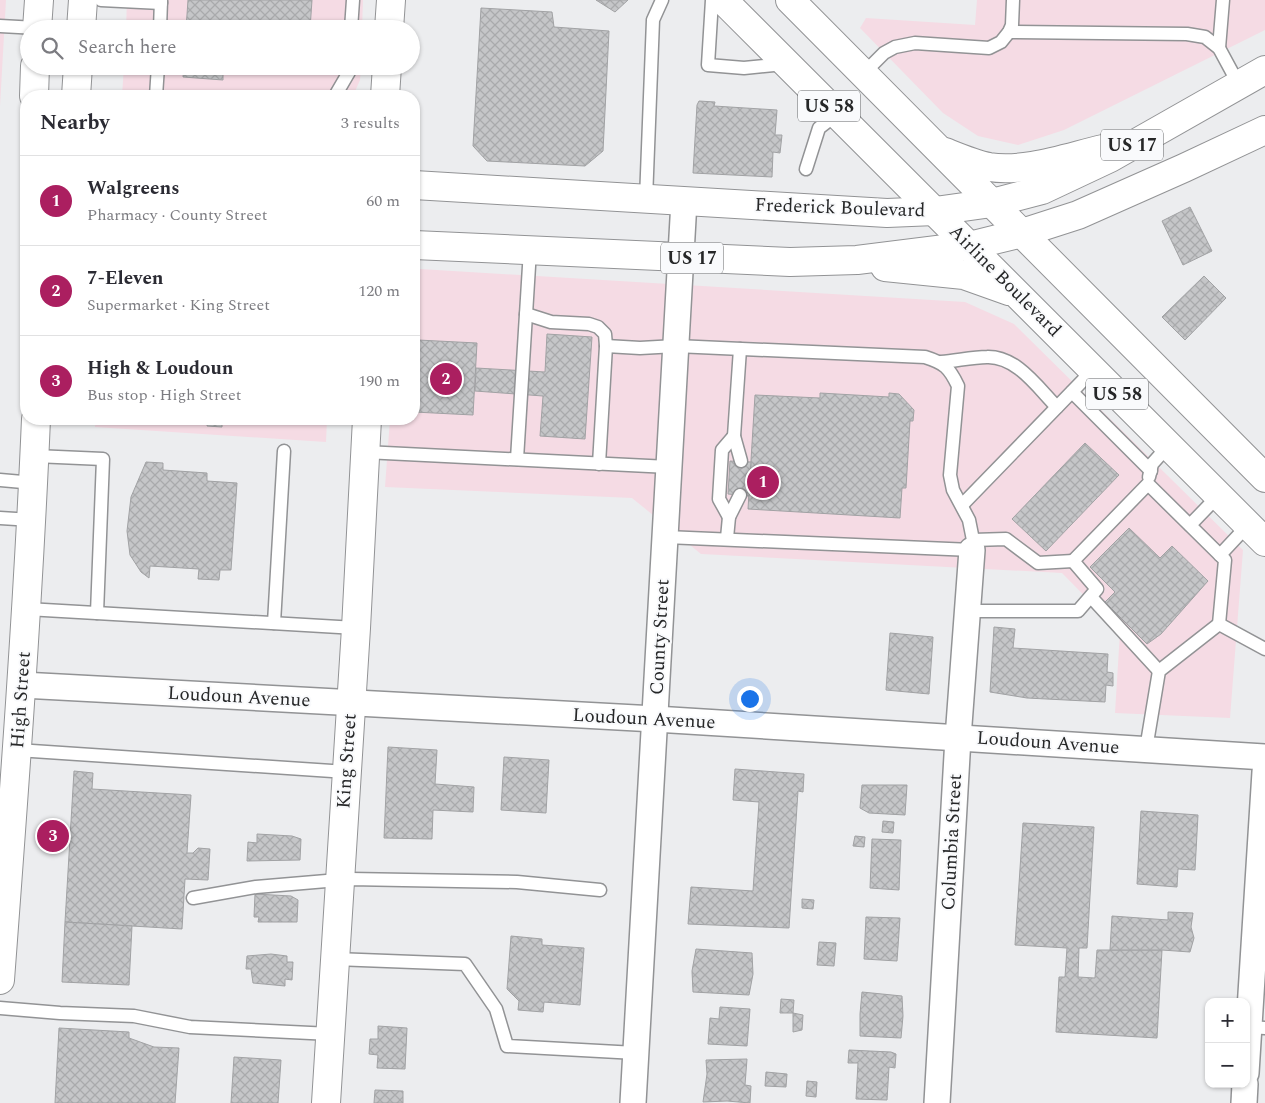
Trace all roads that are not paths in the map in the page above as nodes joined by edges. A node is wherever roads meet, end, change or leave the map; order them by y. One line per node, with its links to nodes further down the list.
1 (39, 0): 13 (main road)
2 (83, 0): 14 (main road)
3 (101, 0): 12 (lane)
4 (353, 0): 16 (lane)
5 (391, 0): 17 (main road)
6 (662, 0): 42 (lane)
7 (712, 0): 22 (lane)
8 (722, 0): 22 (main road, Airline Boulevard / US 58)
9 (790, 0): 24 (main road, US 58)
10 (1013, 0): 20 (lane)
11 (1223, 0): 21 (lane)
12 (161, 2): 15 (lane)
13 (38, 20)
14 (82, 20)
15 (160, 20)
16 (352, 20)
17 (390, 20)
18 (0, 26): 19 (lane)
19 (20, 27)
20 (1009, 32): 21 (lane); 24 (lane)
21 (1219, 48): 30 (lane)
22 (787, 64): 36 (main road, Airline Boulevard / US 58)
23 (1265, 70): 30 (main road, Frederick Boulevard / US 17)
24 (863, 74): 39 (main road, US 58)
25 (35, 75): 31 (main road)
26 (77, 75): 32 (main road)
27 (157, 75): 33 (lane)
28 (347, 75): 34 (lane)
29 (386, 75): 35 (main road)
30 (1239, 85): 38 (main road, Frederick Boulevard / US 17)
31 (34, 90)
32 (76, 90)
33 (156, 90)
34 (338, 90)
35 (385, 90)
36 (837, 114): 40 (lane); 45 (main road, Airline Boulevard / US 58)
37 (1265, 130): 46 (main road, US 17)
38 (1143, 139): 39 (main road); 44 (main road, Frederick Boulevard / US 17)
39 (938, 150): 44 (main road, US 58)
40 (806, 169)
41 (420, 185): 42 (main road, Frederick Boulevard / US 17)
42 (646, 198): 43 (main road, Frederick Boulevard / US 17)
43 (684, 201): 45 (main road, Frederick Boulevard / US 17); 50 (street, County Street)
44 (992, 203): 45 (main road, Frederick Boulevard / US 17); 46 (main road, US 58)
45 (935, 211): 48 (main road, Airline Boulevard / US 58)
46 (1022, 233): 48 (main road, US 17); 73 (main road, US 58)
47 (420, 245): 49 (main road, US 17)
48 (969, 246): 51 (main road, US 17); 52 (main road, Airline Boulevard / US 58)
49 (530, 250): 50 (main road, US 17); 53 (lane)
50 (681, 257): 51 (main road, US 17); 55 (street, County Street)
51 (829, 261): 52 (main road)
52 (1017, 294): 58 (main road, Airline Boulevard / US 58)
53 (526, 314): 54 (lane); 68 (lane)
54 (606, 346): 55 (lane); 70 (lane)
55 (676, 346): 56 (lane); 71 (street, County Street)
56 (740, 349): 57 (lane); 63 (lane)
57 (941, 362): 60 (lane); 79 (lane)
58 (1094, 370): 59 (lane); 64 (main road, Airline Boulevard / US 58)
59 (1072, 392): 60 (lane); 72 (lane)
60 (1057, 407): 79 (lane)
61 (36, 425): 67 (main road, High Street)
62 (367, 425): 66 (main road, King Street)
63 (734, 436): 69 (lane); 80 (lane)
64 (1169, 445): 72 (lane); 78 (main road, Airline Boulevard / US 58)
65 (284, 451): 94 (lane)
66 (365, 452): 68 (lane); 96 (main road, King Street)
67 (35, 456): 75 (main road, High Street); 93 (lane)
68 (517, 460): 70 (lane)
69 (741, 461)
70 (599, 464): 71 (lane)
71 (669, 467): 85 (street, County Street)
72 (1151, 471): 76 (lane)
73 (1265, 478)
74 (0, 480): 75 (lane)
75 (34, 483): 82 (main road, High Street)
76 (1148, 484): 83 (lane); 89 (lane)
77 (740, 495): 80 (lane)
78 (1219, 496): 83 (lane); 84 (main road, Airline Boulevard / US 58)
79 (962, 505): 87 (lane)
80 (729, 517): 86 (lane)
81 (0, 518): 82 (lane)
82 (32, 520): 91 (main road, High Street)
83 (1190, 525): 88 (lane)
84 (1256, 533): 88 (lane)
85 (666, 537): 86 (lane); 101 (street, County Street)
86 (727, 538): 87 (lane)
87 (972, 545): 89 (lane); 92 (street, Columbia Street)
88 (1220, 555): 95 (lane)
89 (1073, 561): 90 (lane)
90 (1091, 597): 92 (lane); 98 (lane)
91 (27, 609): 93 (lane); 99 (main road, High Street)
92 (968, 611): 102 (street, Columbia Street)
93 (97, 612): 94 (lane)
94 (274, 623): 96 (lane)
95 (1219, 624): 97 (lane); 98 (lane)
96 (356, 628): 100 (main road, King Street)
97 (1265, 649)
98 (1159, 671): 103 (lane)
99 (22, 685): 100 (street, Loudoun Avenue); 104 (main road, High Street)
100 (351, 703): 101 (street, Loudoun Avenue); 106 (main road, King Street)
101 (655, 719): 102 (street, Loudoun Avenue); 117 (street, County Street)
102 (958, 738): 103 (street, Loudoun Avenue); 122 (street, Columbia Street)
103 (1146, 749): 105 (street, Loudoun Avenue)
104 (17, 750): 106 (lane); 113 (main road, High Street)
105 (1265, 757)
106 (347, 772): 108 (main road, King Street)
107 (1265, 772): 112 (street)
108 (340, 879): 109 (lane); 110 (lane); 111 (main road, King Street)
109 (600, 890)
110 (193, 898)
111 (335, 959): 116 (main road, King Street); 117 (lane)
112 (1260, 960): 115 (street)
113 (0, 980)
114 (0, 1008): 116 (lane)
115 (1257, 1028): 118 (street)
116 (331, 1034): 120 (main road, King Street)
117 (636, 1053): 121 (street, County Street)
118 (1250, 1057)
119 (1246, 1088): 123 (street)
120 (326, 1103)
121 (632, 1103)
122 (938, 1103)
123 (1244, 1103)

